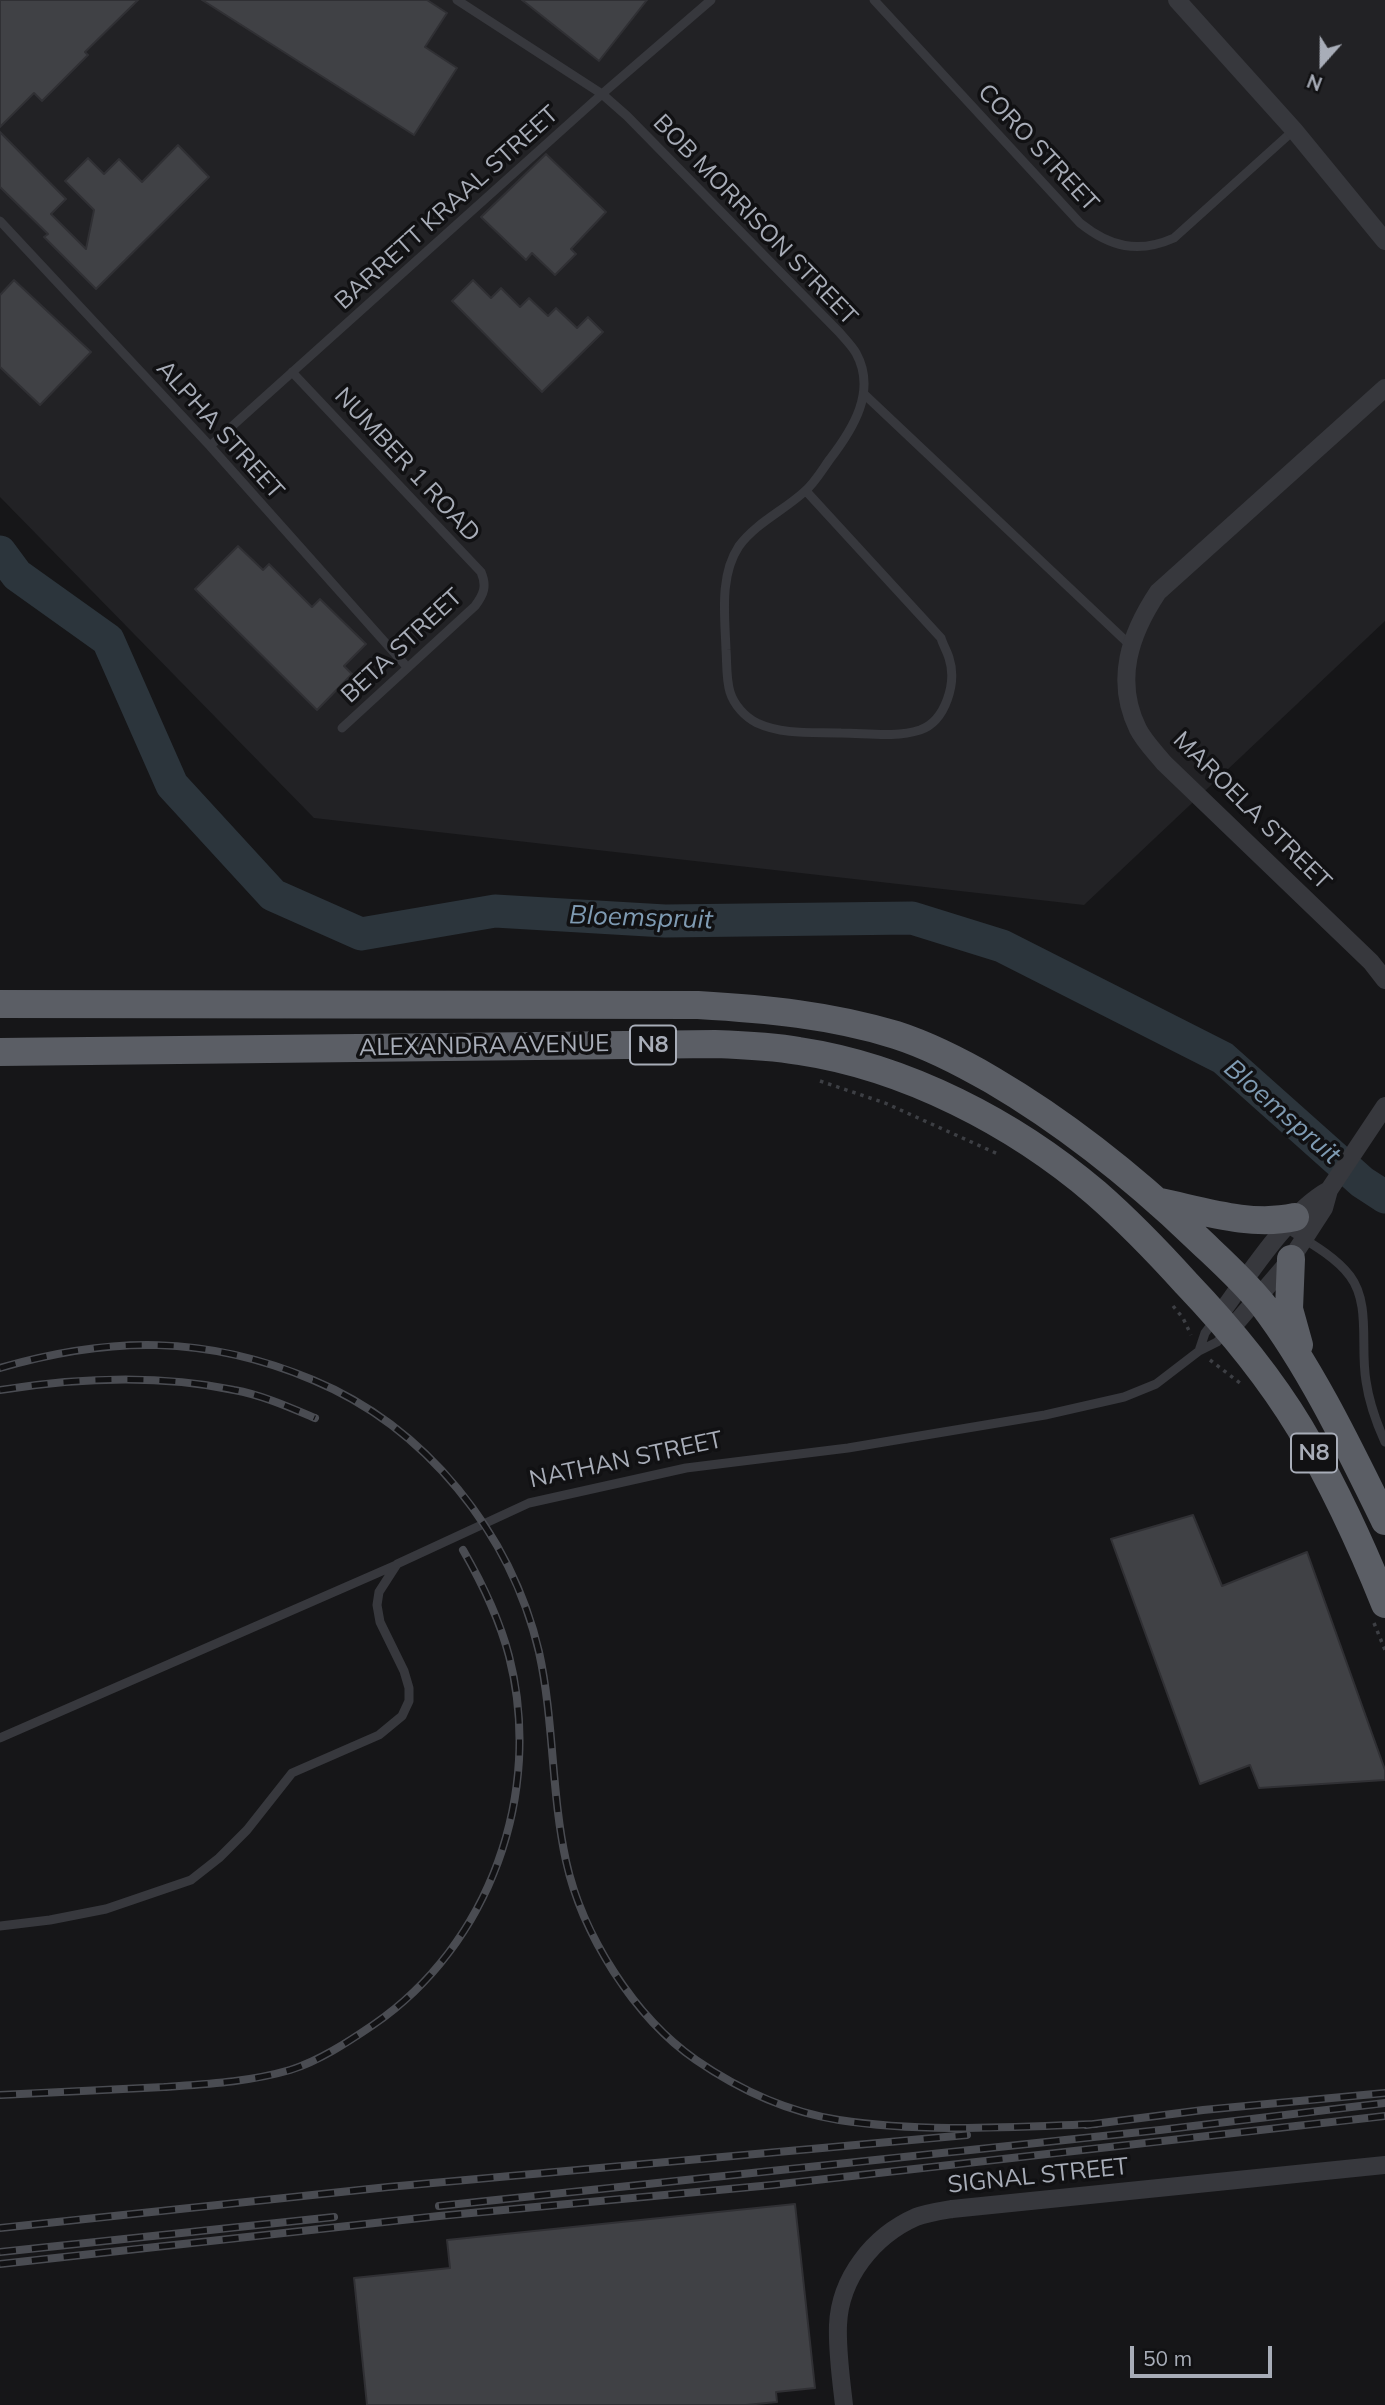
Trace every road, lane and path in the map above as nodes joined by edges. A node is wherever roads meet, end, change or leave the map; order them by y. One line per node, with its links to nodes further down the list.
1 (457, 0): 5 (lane, BOB MORRISON STREET)
2 (710, 0): 5 (lane, BARRETT KRAAL STREET)
3 (874, 0): 6 (lane, CORO STREET)
4 (1177, 0): 6 (street)
5 (602, 94): 9 (lane, BARRETT KRAAL STREET); 11 (lane, BOB MORRISON STREET)
6 (1294, 130): 8 (street)
7 (0, 221): 12 (lane, ALPHA STREET)
8 (1385, 242)
9 (292, 372): 12 (lane, BARRETT KRAAL STREET); 14 (lane, NUMBER 1 ROAD)
10 (1385, 388): 15 (street, MAROELA STREET)
11 (864, 394): 13 (lane, BOB MORRISON STREET); 15 (lane)
12 (210, 446): 16 (lane, ALPHA STREET)
13 (806, 491): 13 (lane, BOB MORRISON STREET)
14 (485, 589): 16 (lane, BETA STREET)
15 (1130, 645): 18 (street, MAROELA STREET)
16 (407, 667): 17 (lane, BETA STREET)
17 (342, 728)
18 (1385, 980)
19 (0, 1004): 24 (highway, ALEXANDRA AVENUE / N8)
20 (0, 1052): 28 (highway, ALEXANDRA AVENUE / N8)
21 (813, 1078): 23 (path)
22 (1382, 1110): 25 (street, NATHAN STREET)
23 (1007, 1159)
24 (1160, 1202): 25 (highway); 26 (highway, ALEXANDRA AVENUE / N8)
25 (1294, 1236): 26 (street, NATHAN STREET); 26 (street, NATHAN STREET); 30 (highway); 32 (lane)
26 (1251, 1291): 28 (street, NATHAN STREET); 30 (highway, ALEXANDRA AVENUE / N8)
27 (1168, 1299): 29 (path)
28 (1224, 1323): 29 (lane, NATHAN STREET); 29 (lane, NATHAN STREET); 35 (highway, ALEXANDRA AVENUE / N8)
29 (1199, 1350): 31 (path); 34 (lane, NATHAN STREET)
30 (1309, 1378): 33 (highway, ALEXANDRA AVENUE / N8)
31 (1245, 1387)
32 (1385, 1442)
33 (1385, 1521)
34 (397, 1564): 37 (lane, NATHAN STREET); 38 (lane)
35 (1378, 1609): 36 (path)
36 (1385, 1650)
37 (0, 1738)
38 (0, 1926)
39 (1385, 2165): 40 (street, SIGNAL STREET)
40 (844, 2405)

